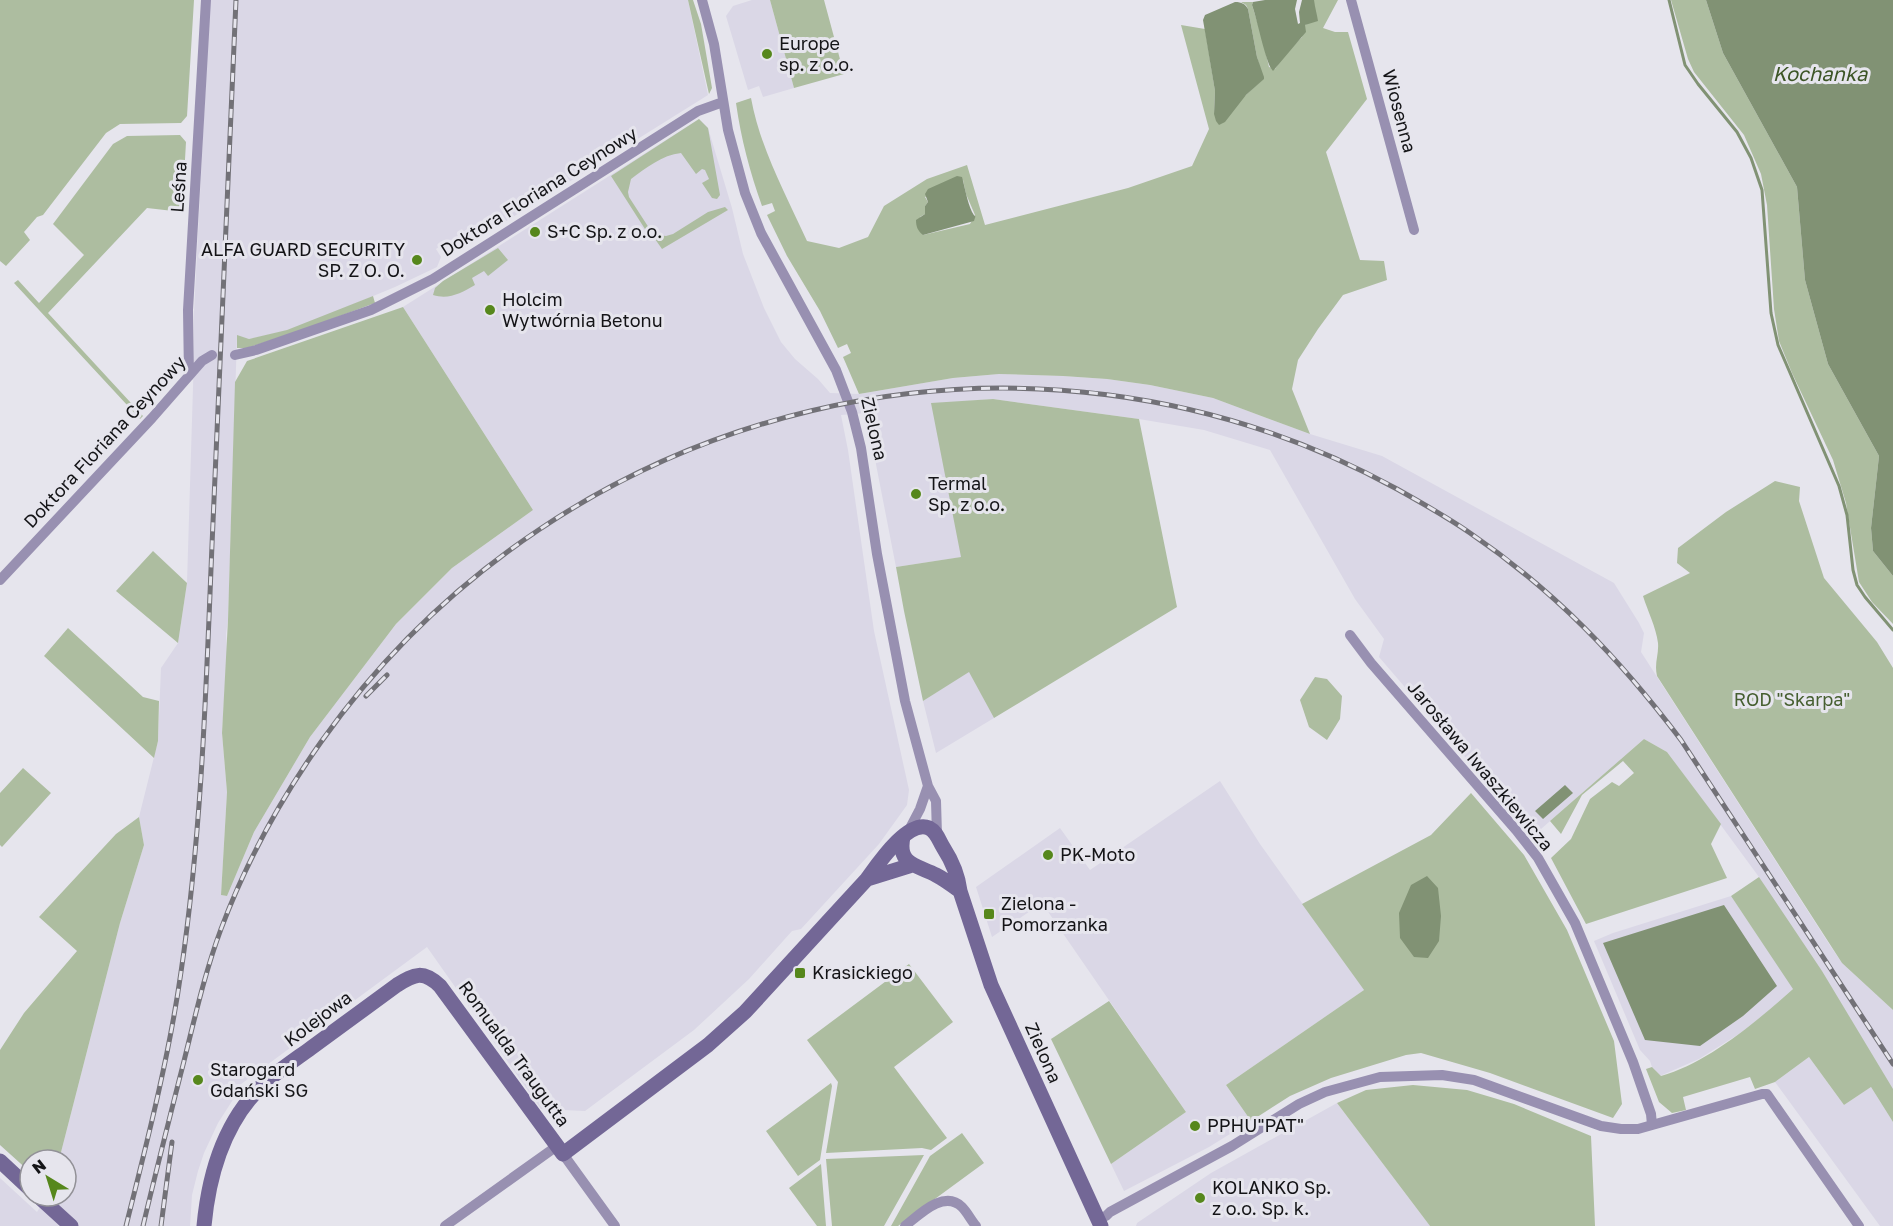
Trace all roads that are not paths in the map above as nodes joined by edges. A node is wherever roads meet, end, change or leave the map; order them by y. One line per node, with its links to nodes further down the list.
1 (206, 0): 8 (street, Leśna)
2 (702, 0): 4 (street, Zielona)
3 (1351, 0): 5 (street, Wiosenna)
4 (723, 102): 7 (street, Doktora Floriana Ceynowy); 11 (street, Zielona)
5 (1414, 230)
6 (212, 355): 8 (street, Doktora Floriana Ceynowy)
7 (235, 355)
8 (189, 376): 9 (street, Doktora Floriana Ceynowy)
9 (0, 580)
10 (1350, 635): 18 (street, Jarosława Iwaszkiewicza)
11 (928, 786): 12 (street); 13 (street, Zielona)
12 (906, 834): 13 (street); 14 (street); 15 (street)
13 (939, 839): 14 (street); 16 (street, Zielona)
14 (916, 866): 15 (street); 16 (street)
15 (867, 879): 19 (street)
16 (960, 891): 23 (street, Zielona)
17 (440, 986): 19 (street, Romualda Traugutta); 25 (street, Kolejowa)
18 (1652, 1125): 23 (street); 30 (street)
19 (560, 1150): 26 (street, Romualda Traugutta); 27 (street, Romualda Traugutta)
20 (0, 1161): 21 (street)
21 (18, 1177)
22 (51, 1208): 24 (street)
23 (1099, 1222)
24 (71, 1226)
25 (204, 1226)
26 (445, 1226)
27 (615, 1226)
28 (905, 1226): 29 (street)
29 (976, 1226)
30 (1859, 1226)

